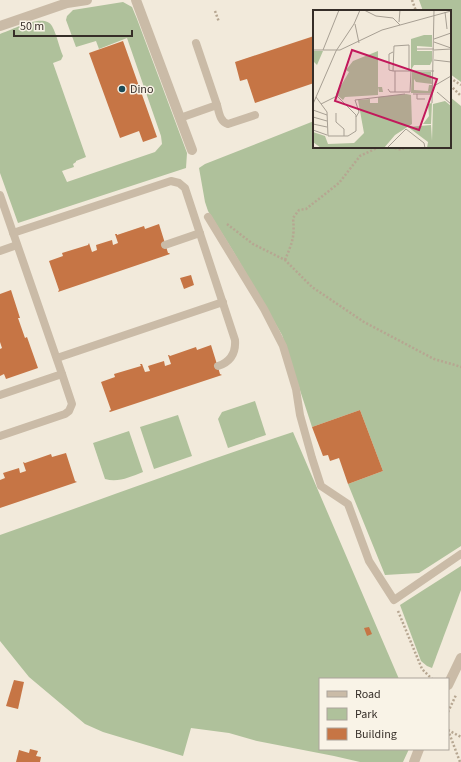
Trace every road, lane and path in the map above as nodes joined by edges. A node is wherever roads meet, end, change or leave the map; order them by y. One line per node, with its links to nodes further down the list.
1 (87, 0): 4 (street)
2 (136, 0): 16 (street)
3 (412, 0): 6 (path)
4 (66, 1): 8 (street)
5 (215, 10): 7 (path)
6 (416, 10)
7 (219, 22)
8 (0, 26)
9 (196, 43): 14 (lane)
10 (451, 79): 11 (path)
11 (461, 85)
12 (451, 86): 13 (path)
13 (461, 96)
14 (217, 105): 15 (lane); 16 (lane)
15 (255, 115)
16 (180, 118): 20 (street)
17 (377, 148): 28 (path)
18 (395, 148): 19 (path)
19 (403, 148)
20 (192, 150)
21 (0, 195): 24 (lane)
22 (208, 217): 28 (path); 37 (lane)
23 (200, 233): 24 (lane); 26 (lane); 29 (lane)
24 (13, 234): 25 (lane)
25 (17, 245): 27 (lane); 30 (lane)
26 (165, 245)
27 (0, 251)
28 (285, 260): 32 (path)
29 (223, 302): 30 (lane); 31 (lane)
30 (56, 358): 33 (lane)
31 (218, 366)
32 (461, 367)
33 (62, 374): 34 (lane); 35 (lane)
34 (0, 395)
35 (0, 436)
36 (461, 554): 37 (lane)
37 (394, 600): 39 (path)
38 (461, 658): 40 (street)
39 (431, 678)
40 (449, 683)
41 (458, 691): 42 (path)
42 (449, 710)
43 (449, 731): 45 (path)
44 (449, 733): 48 (path)
45 (461, 737)
46 (419, 750): 47 (street)
47 (414, 762)
48 (460, 762)

